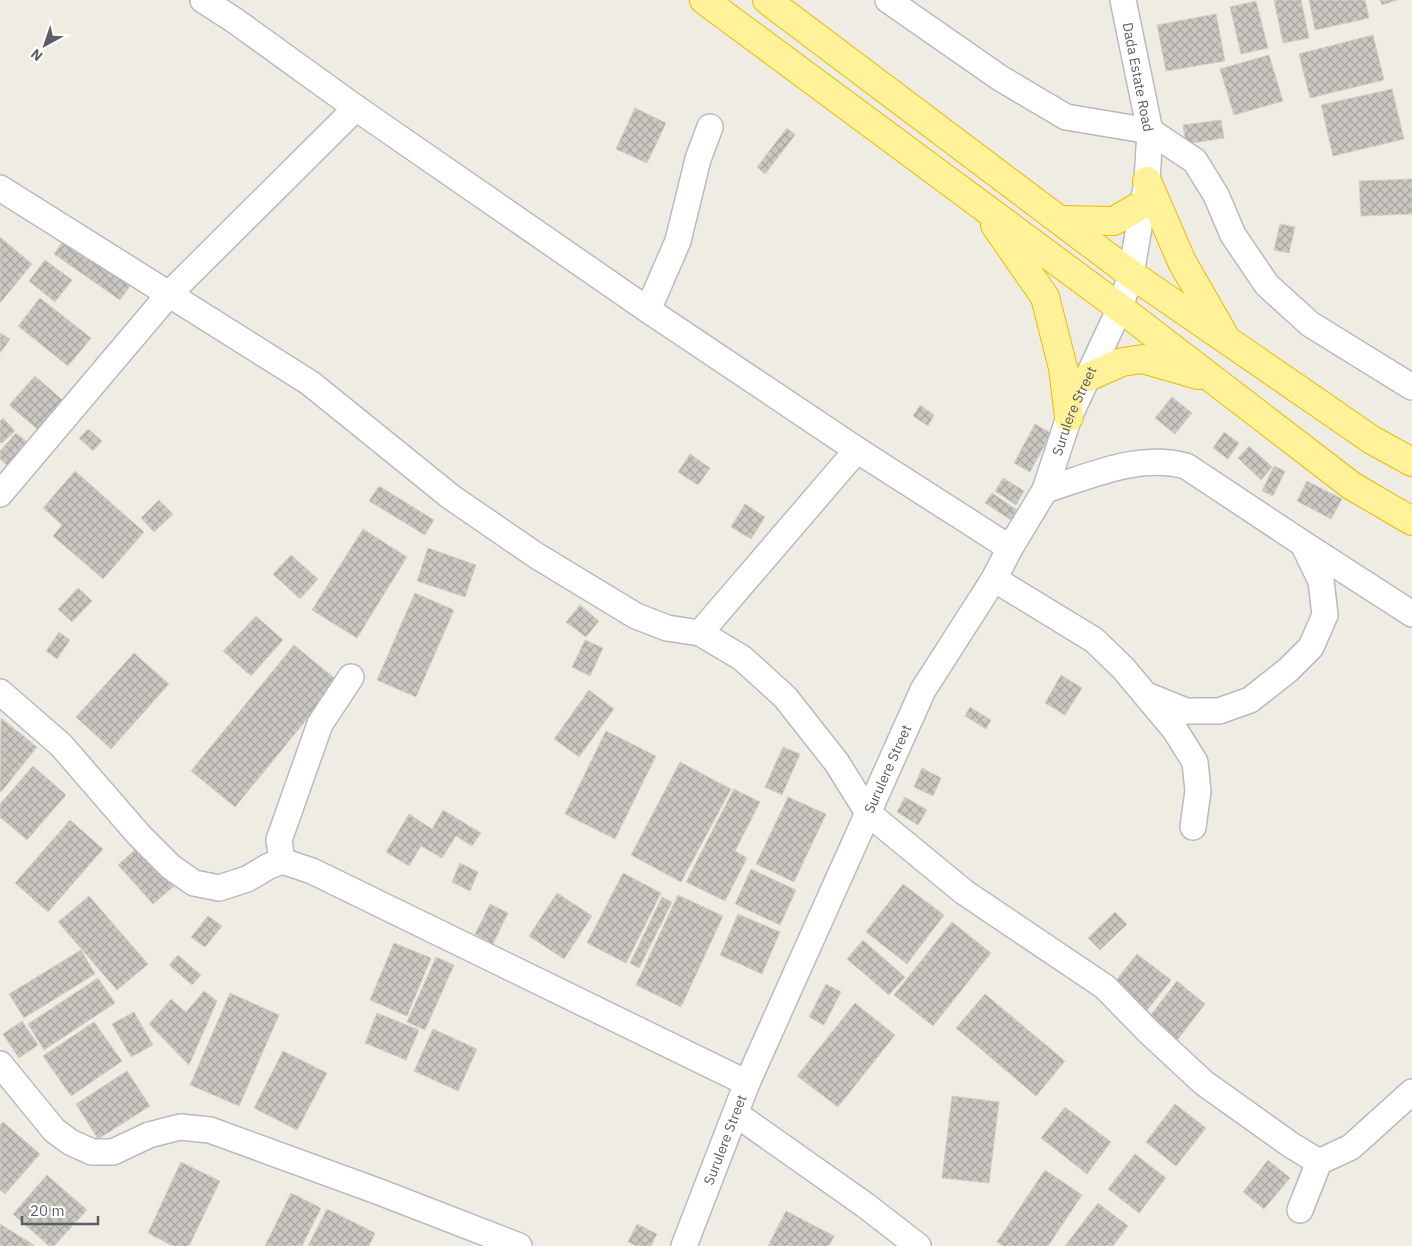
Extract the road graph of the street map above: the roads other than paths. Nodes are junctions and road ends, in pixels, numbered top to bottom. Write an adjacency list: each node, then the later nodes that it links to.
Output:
1 (203, 0): 6 (street)
2 (704, 0): 11 (highway)
3 (767, 0): 12 (highway)
4 (888, 0): 8 (street)
5 (1123, 0): 8 (street, Dada Estate Road)
6 (356, 108): 14 (street); 16 (street)
7 (710, 126): 16 (street)
8 (1150, 131): 10 (street, Dada Estate Road); 20 (street)
9 (0, 188): 14 (street)
10 (1144, 192): 12 (highway); 13 (street, Dada Estate Road); 17 (highway)
11 (983, 207): 15 (highway); 21 (highway)
12 (1060, 220): 13 (highway)
13 (1131, 274): 15 (street, Surulere Street); 17 (highway)
14 (170, 293): 25 (street); 31 (street)
15 (1120, 308): 18 (street, Surulere Street); 19 (highway)
16 (648, 310): 22 (street)
17 (1228, 340): 23 (highway)
18 (1088, 377): 19 (highway); 21 (street, Surulere Street)
19 (1214, 380): 26 (highway)
20 (1412, 388)
21 (1069, 417): 24 (street, Surulere Street)
22 (857, 450): 28 (street); 31 (street)
23 (1412, 462)
24 (1046, 490): 27 (street); 28 (street, Surulere Street)
25 (0, 494)
26 (1412, 521)
27 (1302, 543): 30 (street); 34 (street)
28 (1010, 548): 29 (street, Surulere Street)
29 (994, 580): 34 (street); 35 (street, Surulere Street)
30 (1412, 614)
31 (700, 633): 35 (street)
32 (352, 677): 37 (street)
33 (0, 692): 37 (street)
34 (1146, 695): 36 (street)
35 (868, 813): 39 (street, Surulere Street); 42 (street)
36 (1193, 827)
37 (282, 862): 39 (street)
38 (0, 1064): 44 (street)
39 (747, 1084): 41 (street, Surulere Street)
40 (1412, 1092): 42 (street)
41 (736, 1114): 45 (street, Surulere Street); 46 (street)
42 (1319, 1162): 43 (street)
43 (1300, 1210)
44 (520, 1246)
45 (684, 1246)
46 (918, 1246)

